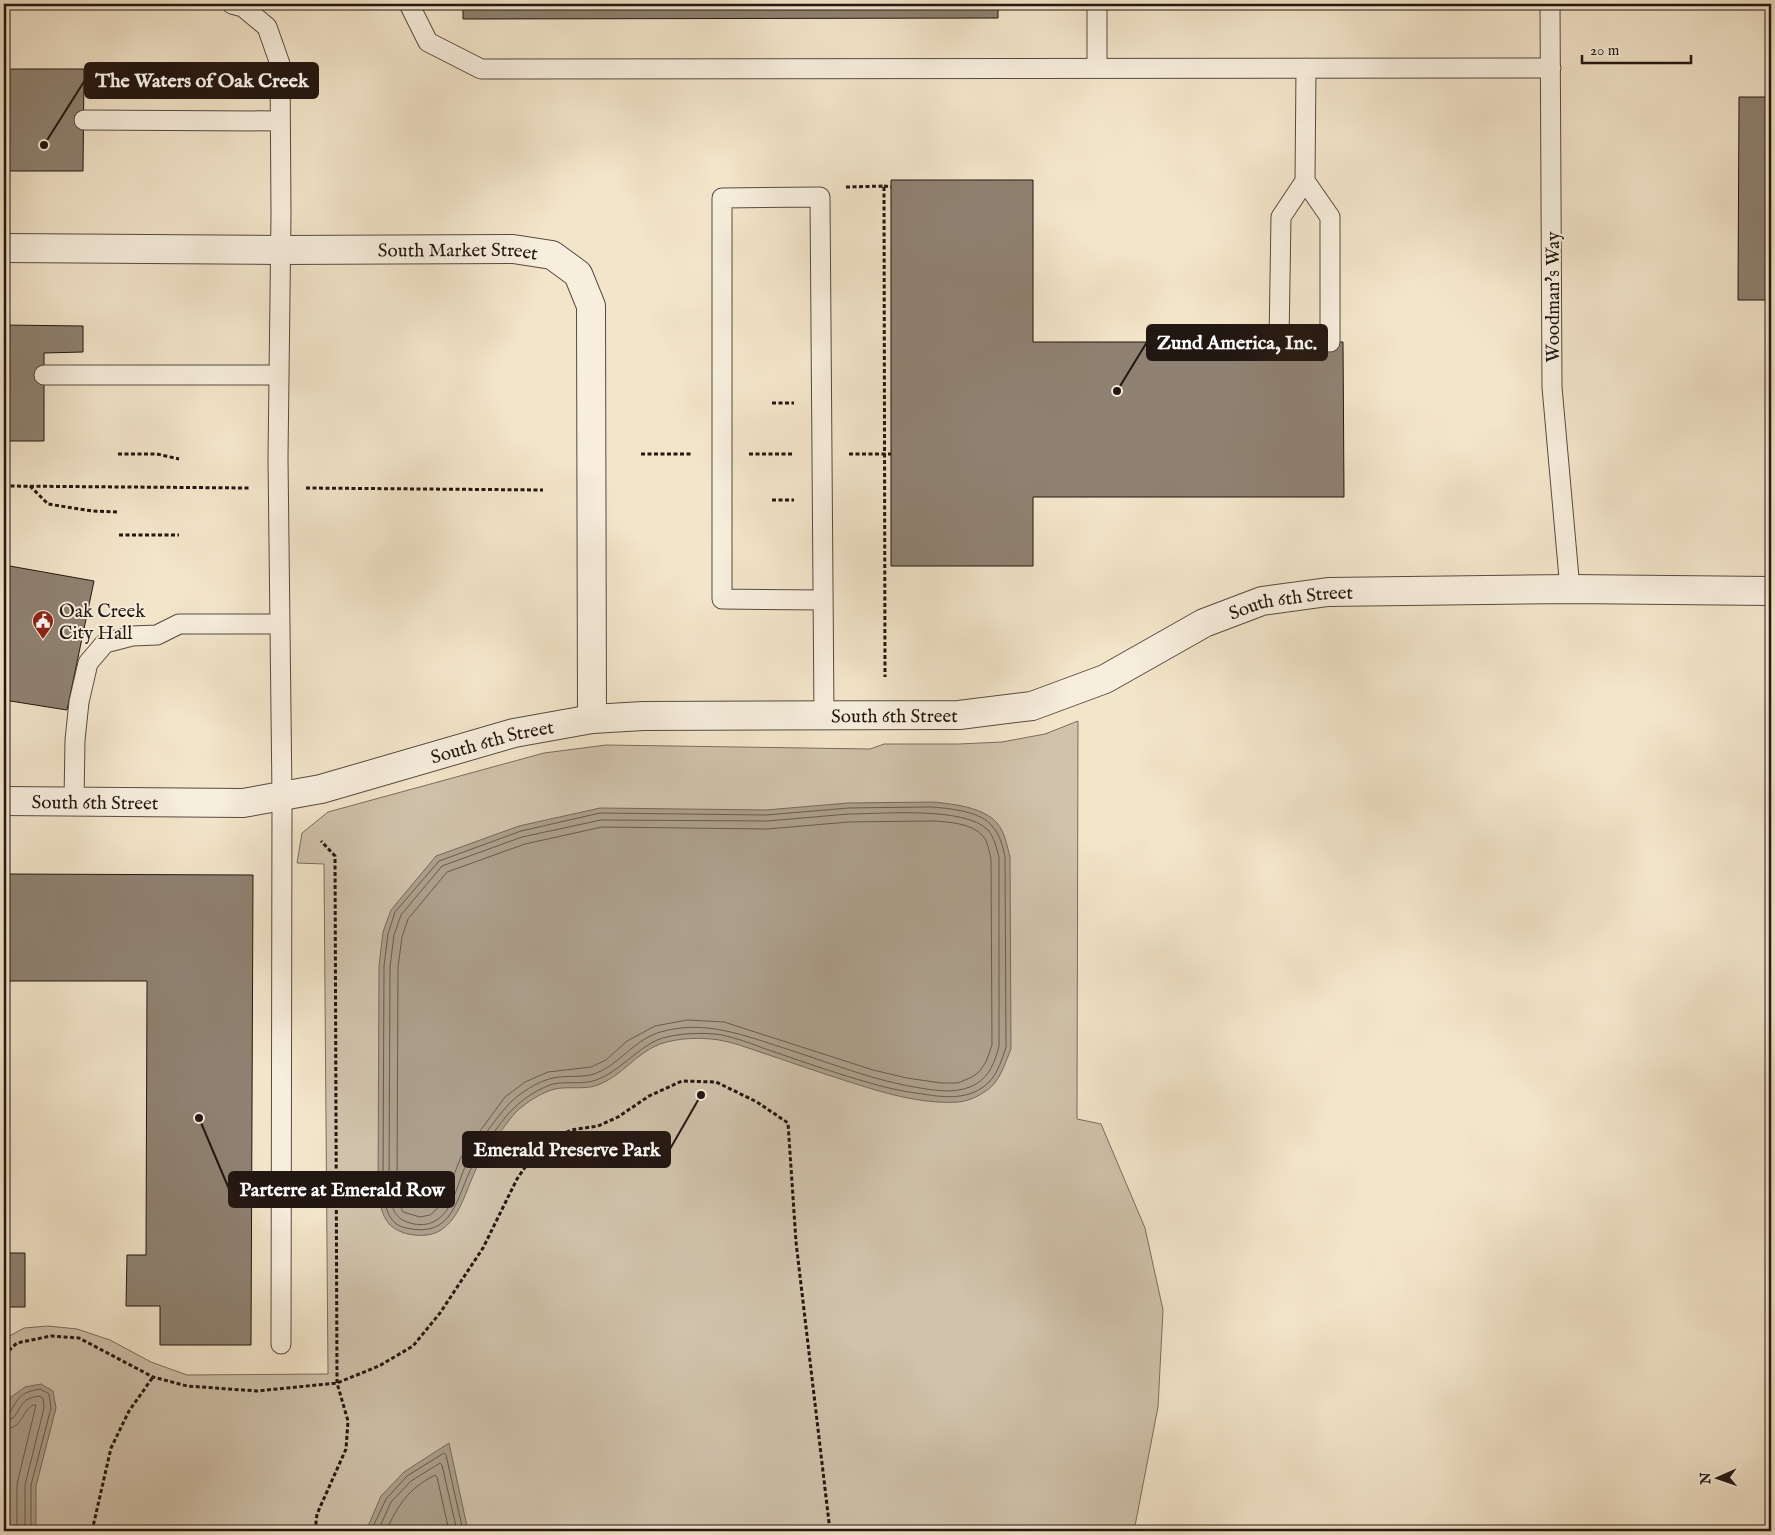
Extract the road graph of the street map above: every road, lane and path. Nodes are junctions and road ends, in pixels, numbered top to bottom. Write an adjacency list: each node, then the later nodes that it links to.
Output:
1 (232, 4): 9 (lane)
2 (409, 4): 5 (lane)
3 (1097, 4): 5 (lane)
4 (1550, 4): 7 (lane, Woodman's Way)
5 (1097, 68): 6 (lane)
6 (1306, 68): 7 (lane); 10 (lane)
7 (1551, 68): 34 (lane, Woodman's Way)
8 (84, 120): 9 (lane)
9 (280, 121): 15 (lane)
10 (1305, 181): 16 (lane); 17 (lane)
11 (884, 186): 12 (path); 13 (path); 24 (path)
12 (891, 187)
13 (820, 197): 22 (lane); 23 (lane)
14 (4, 248): 15 (street, South Market Street)
15 (280, 250): 19 (lane); 40 (street, South Market Street)
16 (1280, 342)
17 (1330, 342)
18 (44, 375): 19 (lane)
19 (278, 375): 29 (lane)
20 (118, 454): 26 (path)
21 (641, 454): 22 (path)
22 (722, 454): 23 (path); 36 (lane)
23 (822, 454): 24 (path); 36 (lane)
24 (884, 454): 25 (path); 38 (path)
25 (891, 454)
26 (179, 459)
27 (4, 486): 28 (path)
28 (30, 486): 29 (path); 31 (path)
29 (278, 488): 30 (path); 37 (lane)
30 (543, 490)
31 (118, 512)
32 (119, 535): 33 (path)
33 (179, 535)
34 (1570, 589): 35 (street, South 6th Street); 39 (street, South 6th Street)
35 (1771, 591)
36 (822, 600): 39 (lane)
37 (279, 624): 41 (lane); 43 (lane)
38 (885, 677)
39 (824, 716): 40 (street, South 6th Street)
40 (592, 719): 41 (street, South 6th Street)
41 (282, 797): 43 (street, South 6th Street); 45 (lane)
42 (4, 801): 43 (street, South 6th Street)
43 (74, 801)
44 (321, 841): 48 (path)
45 (281, 1344)
46 (4, 1355): 47 (path)
47 (154, 1377): 48 (path); 49 (path)
48 (337, 1383): 50 (path); 51 (path)
49 (92, 1531)
50 (315, 1531)
51 (830, 1531)

